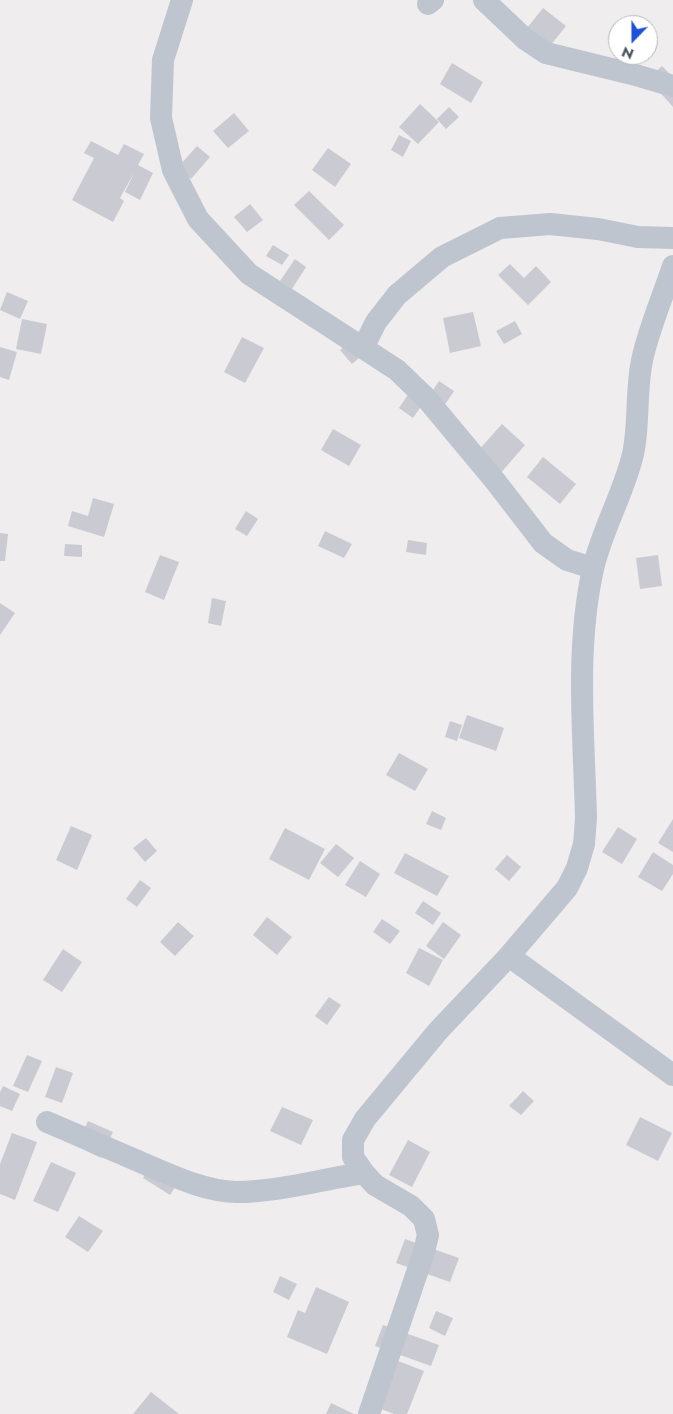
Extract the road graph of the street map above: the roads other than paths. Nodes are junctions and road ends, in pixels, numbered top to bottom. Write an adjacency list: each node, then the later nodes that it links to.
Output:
1 (182, 0): 6 (street)
2 (484, 0): 3 (street)
3 (673, 86)
4 (673, 238): 6 (street)
5 (673, 266): 7 (street)
6 (363, 348): 7 (street)
7 (593, 568): 8 (street)
8 (508, 956): 9 (street); 11 (street)
9 (673, 1075)
10 (47, 1122): 11 (street)
11 (364, 1173): 12 (street)
12 (369, 1414)

